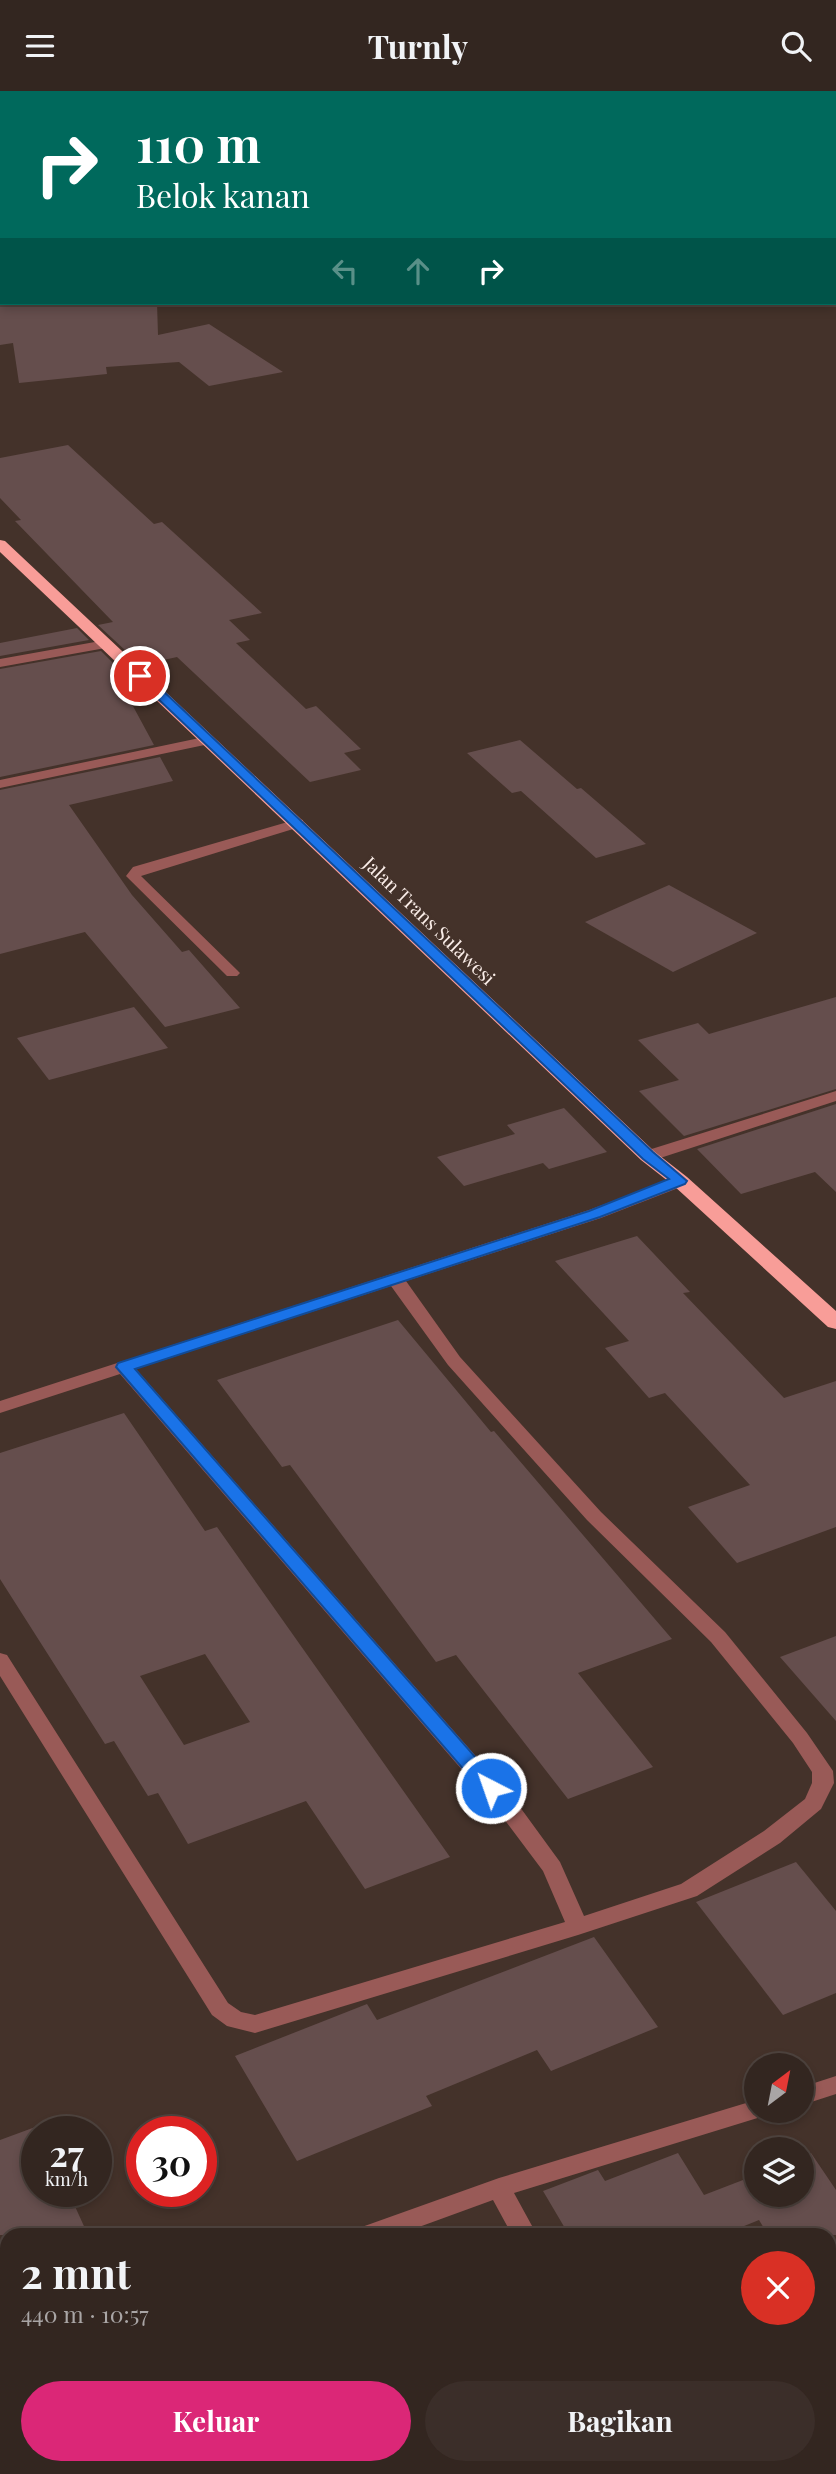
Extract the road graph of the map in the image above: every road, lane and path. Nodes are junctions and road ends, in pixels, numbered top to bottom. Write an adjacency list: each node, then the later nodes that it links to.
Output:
1 (0, 544): 2 (highway, Jalan Trans Sulawesi)
2 (106, 644): 3 (street); 4 (highway, Jalan Trans Sulawesi)
3 (0, 663)
4 (209, 740): 5 (street); 6 (highway, Jalan Trans Sulawesi)
5 (0, 784)
6 (298, 823): 7 (street); 9 (highway, Jalan Trans Sulawesi)
7 (232, 973)
8 (836, 1096): 9 (street)
9 (648, 1156): 10 (highway, Jalan Trans Sulawesi)
10 (680, 1181): 11 (street); 12 (highway, Jalan Trans Sulawesi)
11 (397, 1280): 13 (street); 16 (street)
12 (836, 1322)
13 (124, 1367): 14 (street); 16 (street)
14 (0, 1407)
15 (0, 1660): 16 (street)
16 (578, 1927)
17 (836, 2085): 18 (street)
18 (814, 2092)
19 (744, 2113): 20 (street)
20 (499, 2188): 21 (street); 22 (street)
21 (388, 2228)
22 (521, 2228)

